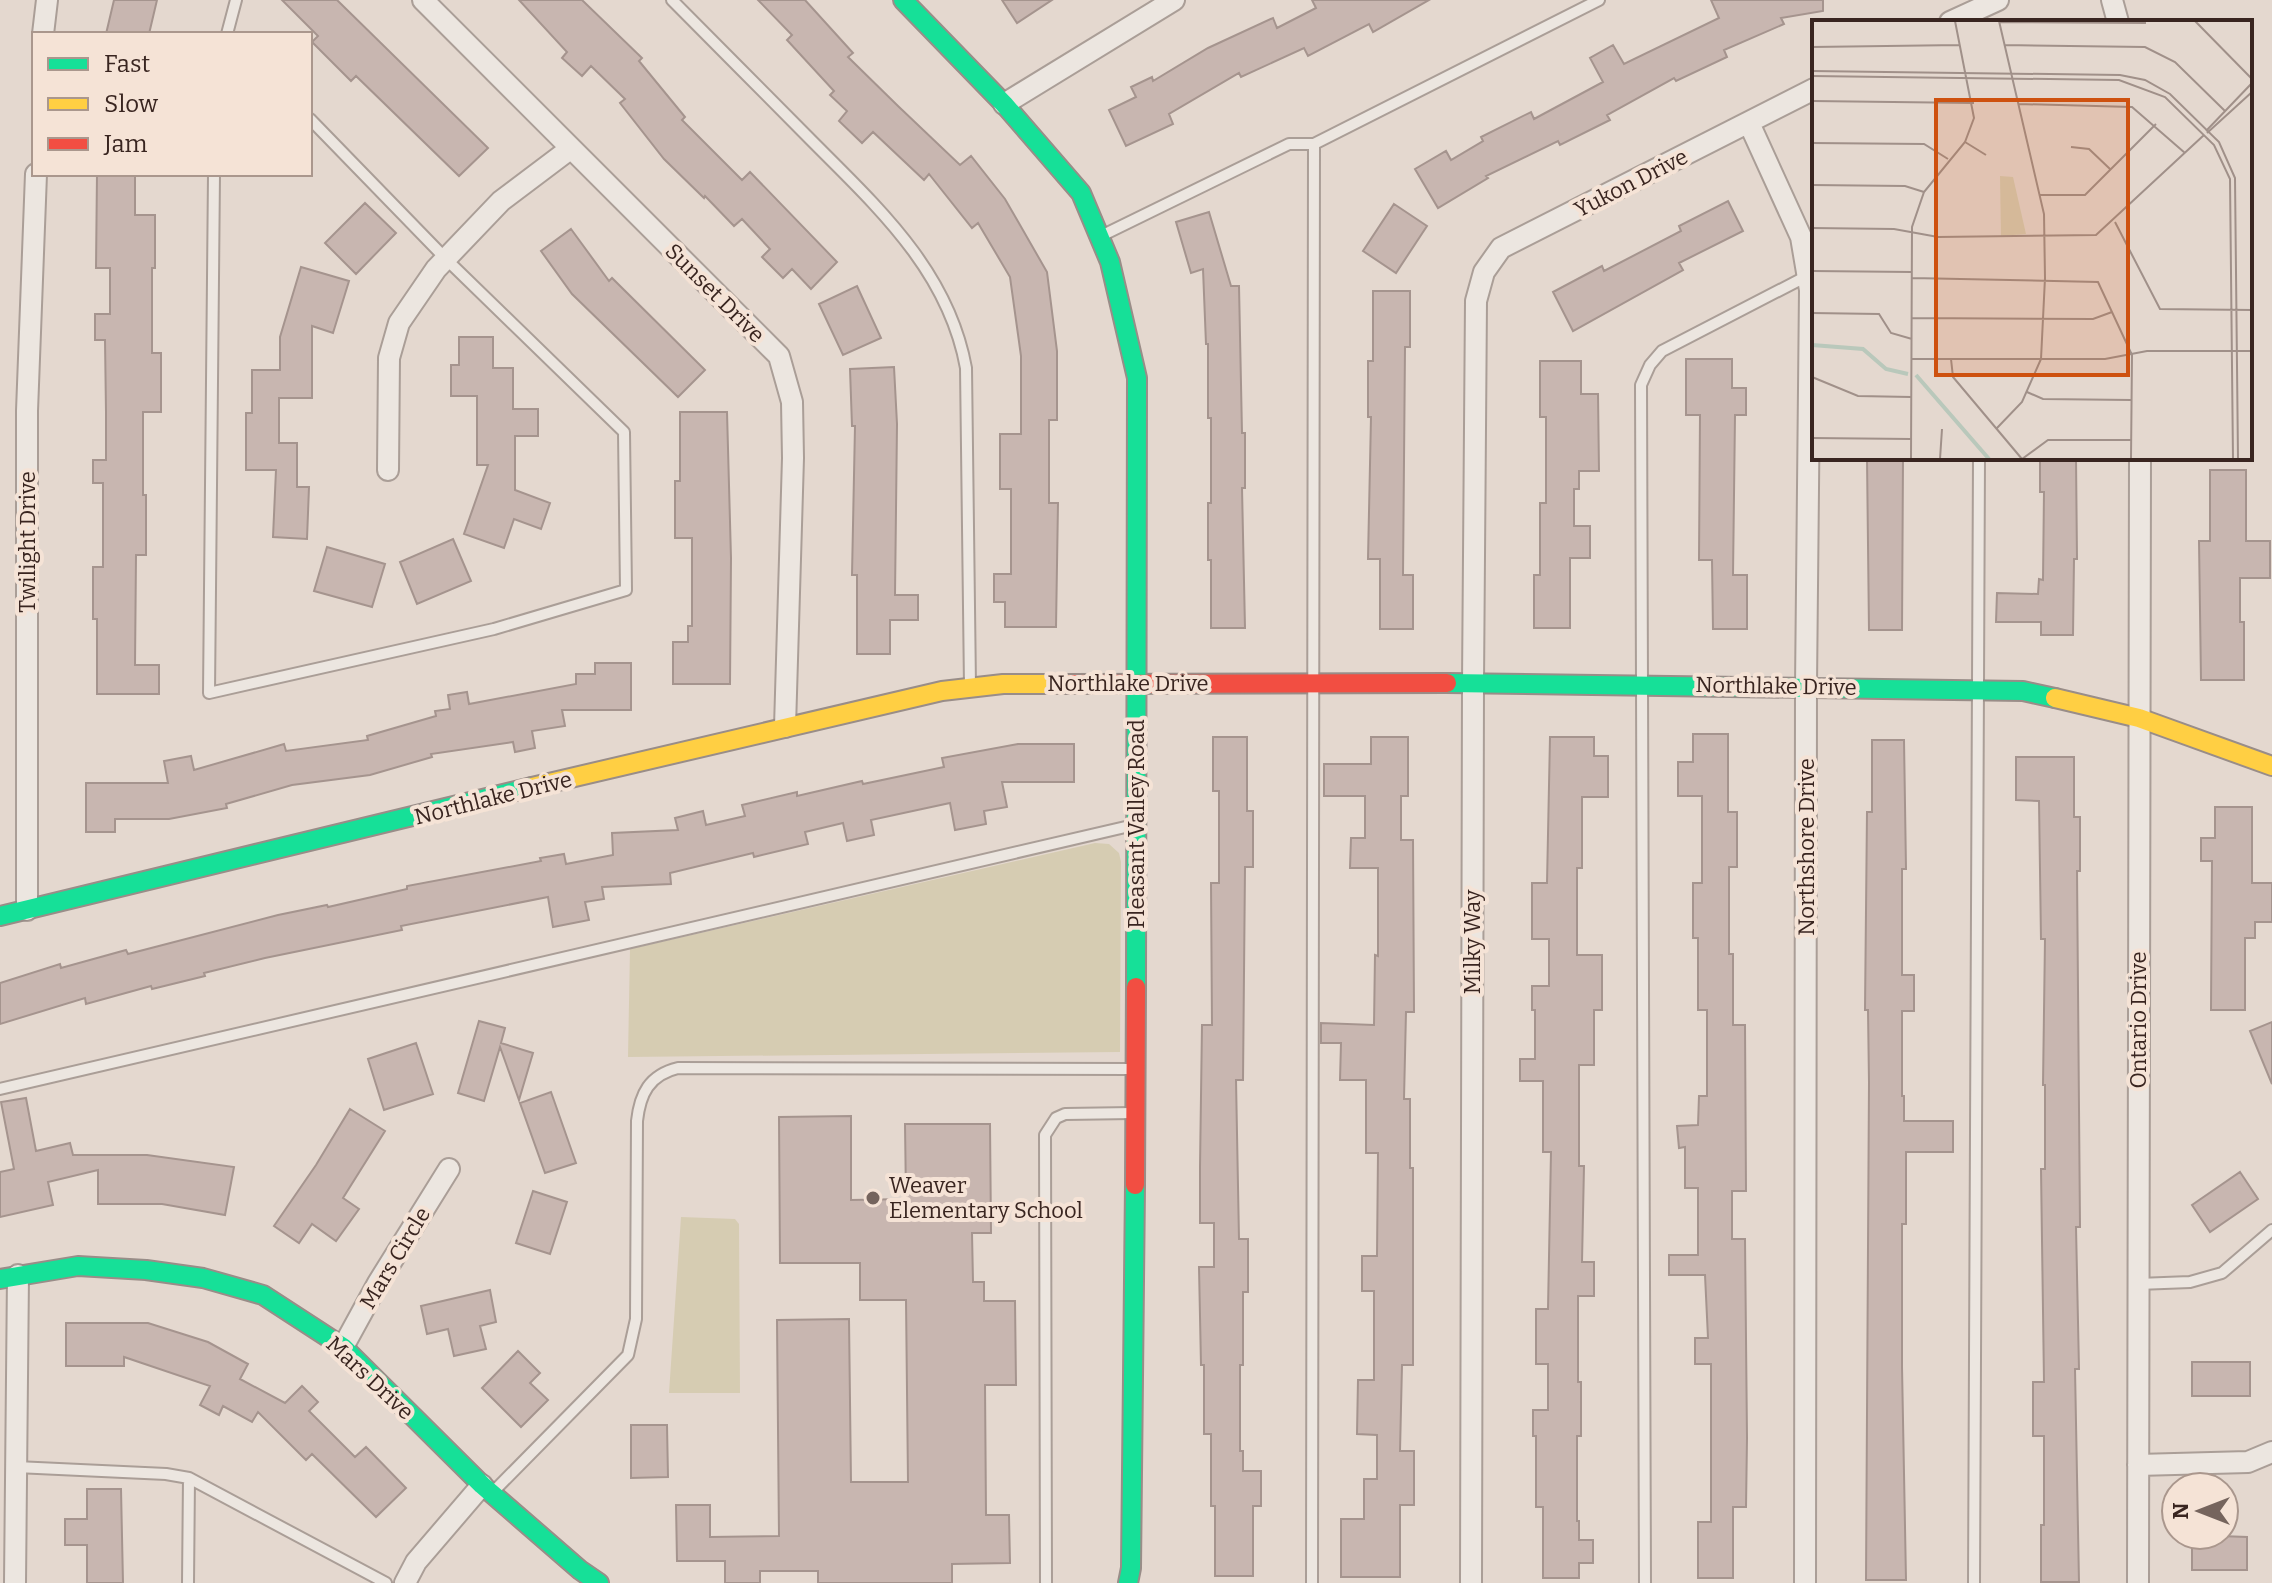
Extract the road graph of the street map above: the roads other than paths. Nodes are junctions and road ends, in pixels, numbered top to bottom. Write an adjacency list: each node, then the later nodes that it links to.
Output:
1 (47, 0): 12 (street)
2 (236, 0): 13 (lane)
3 (423, 0): 19 (street, Sunset Drive)
4 (672, 0): 34 (lane)
5 (903, 0): 15 (street, Pleasant Valley Road)
6 (1174, 0): 15 (street)
7 (1599, 0): 18 (lane)
8 (1998, 0): 10 (street)
9 (2112, 0): 11 (street)
10 (1954, 20)
11 (2117, 20)
12 (43, 32)
13 (228, 32)
14 (1812, 90): 17 (street, Yukon Drive)
15 (1004, 104): 22 (street, Pleasant Valley Road)
16 (312, 121): 23 (lane)
17 (1749, 123): 24 (street, Northshore Drive); 25 (street, Yukon Drive)
18 (1314, 144): 22 (lane); 30 (lane)
19 (570, 149): 23 (street); 37 (street, Sunset Drive)
20 (36, 176): 40 (street, Twilight Drive)
21 (214, 176): 23 (lane)
22 (1099, 237): 29 (street, Pleasant Valley Road)
23 (446, 259): 28 (street)
24 (1811, 274): 32 (lane); 33 (street, Northshore Drive)
25 (1476, 301): 31 (street, Milky Way)
26 (1979, 460): 35 (lane)
27 (2140, 460): 36 (street, Ontario Drive)
28 (388, 470)
29 (1136, 683): 30 (street, Northlake Drive); 34 (street, Northlake Drive); 39 (street, Pleasant Valley Road)
30 (1315, 683): 31 (street, Northlake Drive); 62 (lane)
31 (1473, 683): 32 (street, Northlake Drive); 63 (street, Milky Way)
32 (1644, 685): 33 (street, Northlake Drive); 64 (lane)
33 (1806, 686): 35 (street, Northlake Drive); 65 (street, Northshore Drive)
34 (970, 688): 37 (street, Northlake Drive)
35 (1978, 690): 36 (street, Northlake Drive); 66 (lane)
36 (2139, 718): 38 (street, Northlake Drive); 48 (street, Ontario Drive)
37 (785, 727): 40 (street, Northlake Drive)
38 (2272, 766)
39 (1136, 824): 42 (street, Pleasant Valley Road); 43 (lane)
40 (27, 910): 41 (street, Northlake Drive)
41 (0, 916)
42 (1135, 1069): 44 (street, Pleasant Valley Road); 54 (lane)
43 (0, 1089)
44 (1135, 1114): 60 (lane); 61 (street, Pleasant Valley Road)
45 (449, 1169): 49 (street, Mars Circle)
46 (2272, 1230): 48 (lane)
47 (9, 1277): 49 (street, Mars Drive); 52 (street)
48 (2138, 1284): 51 (street, Ontario Drive)
49 (343, 1347): 54 (street, Mars Drive)
50 (2272, 1452): 51 (street)
51 (2138, 1465): 67 (street, Ontario Drive)
52 (16, 1467): 53 (lane); 55 (street)
53 (189, 1478): 56 (lane); 57 (lane)
54 (487, 1489): 58 (street); 59 (street, Mars Drive)
55 (15, 1583)
56 (188, 1583)
57 (386, 1583)
58 (405, 1583)
59 (599, 1583)
60 (1046, 1583)
61 (1128, 1583)
62 (1312, 1583)
63 (1471, 1583)
64 (1645, 1583)
65 (1805, 1583)
66 (1974, 1583)
67 (2138, 1583)

